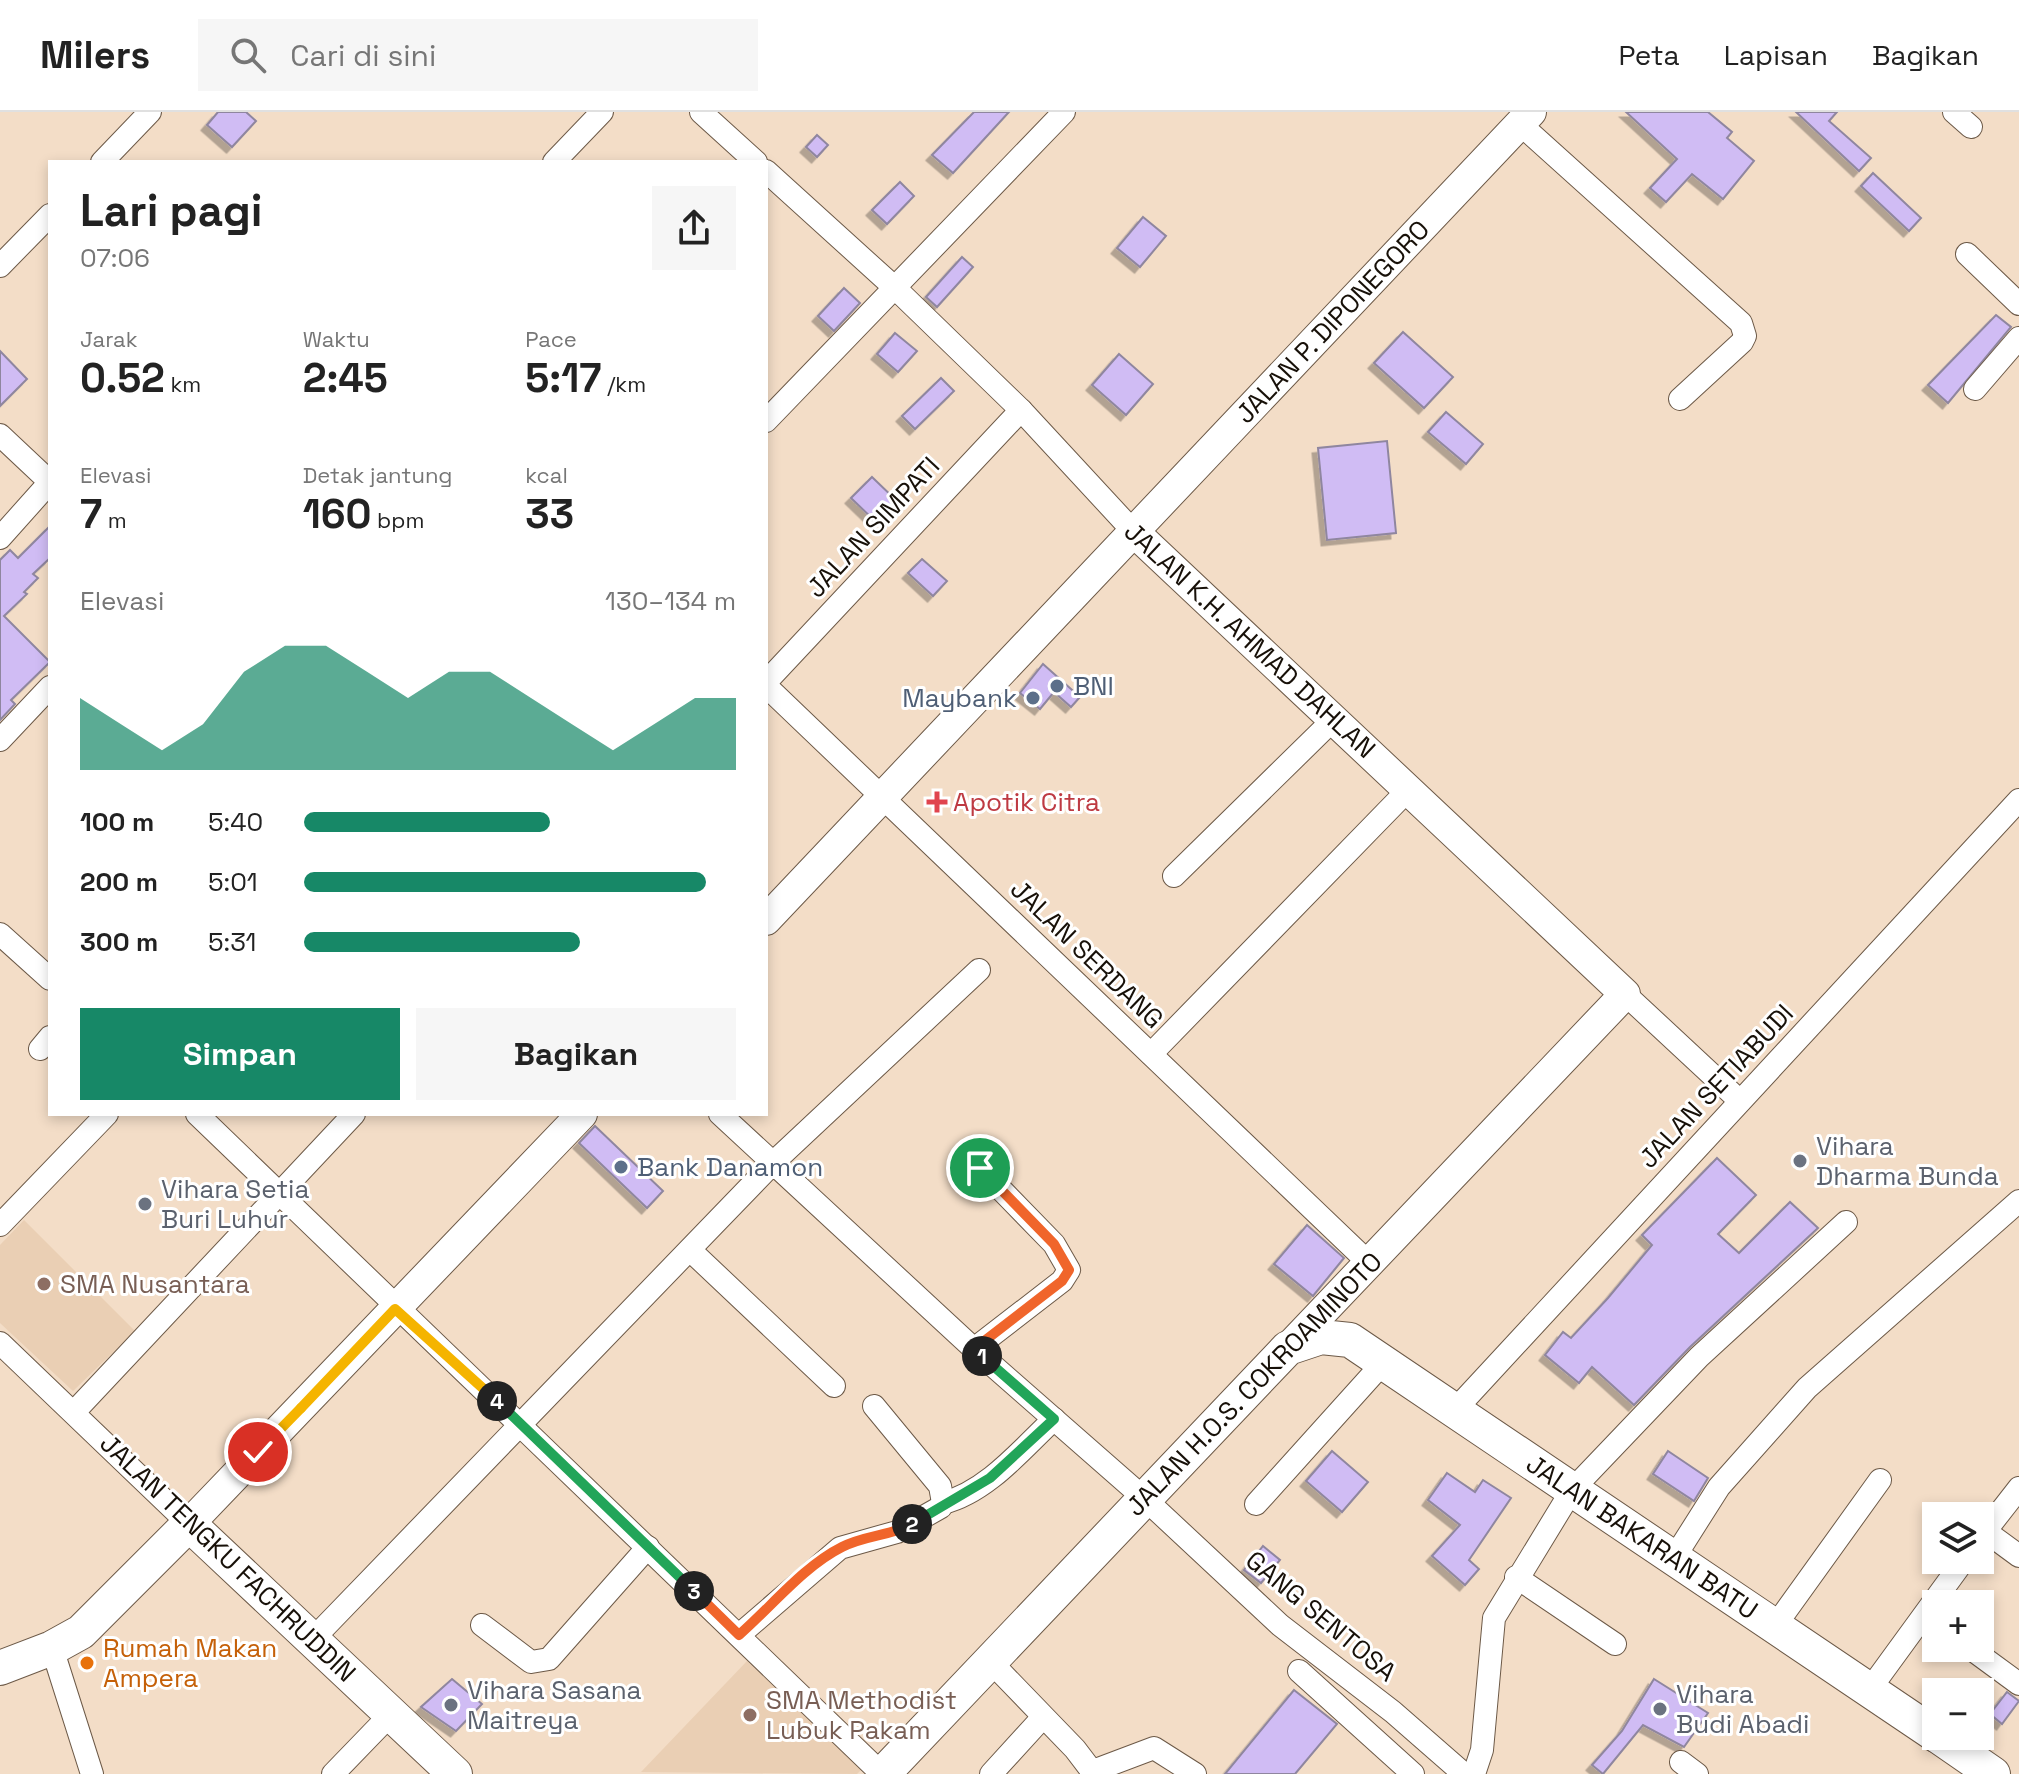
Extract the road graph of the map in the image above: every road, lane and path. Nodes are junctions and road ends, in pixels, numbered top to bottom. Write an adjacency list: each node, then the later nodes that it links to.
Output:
1 (150, 112): 6 (street)
2 (602, 112): 7 (street)
3 (701, 112): 8 (street)
4 (1064, 112): 13 (street)
5 (1526, 118): 17 (street); 23 (main road, JALAN P. DIPONEGORO)
6 (104, 160)
7 (556, 160)
8 (754, 160)
9 (768, 173): 13 (street, JALAN K.H. AHMAD DAHLAN)
10 (48, 217): 12 (street)
11 (1967, 254): 14 (street)
12 (0, 266)
13 (894, 287): 18 (street, JALAN K.H. AHMAD DAHLAN); 19 (street)
14 (2019, 304)
15 (2019, 338): 16 (street)
16 (1975, 389)
17 (1680, 399)
18 (1021, 410): 23 (street, JALAN K.H. AHMAD DAHLAN); 25 (street, JALAN SIMPATI)
19 (768, 419)
20 (0, 435): 21 (street)
21 (48, 480)
22 (48, 484): 24 (street)
23 (1133, 531): 28 (main road, JALAN K.H. AHMAD DAHLAN); 31 (main road, JALAN P. DIPONEGORO)
24 (0, 538)
25 (768, 682)
26 (768, 686): 31 (street, JALAN SERDANG)
27 (48, 689): 29 (street)
28 (1333, 720): 30 (main road, JALAN K.H. AHMAD DAHLAN); 33 (street)
29 (0, 739)
30 (1408, 790): 38 (main road, JALAN K.H. AHMAD DAHLAN); 39 (street)
31 (882, 797): 34 (main road, JALAN P. DIPONEGORO); 39 (street, JALAN SERDANG)
32 (2019, 800): 40 (street, JALAN SETIABUDI)
33 (1174, 876)
34 (768, 918)
35 (0, 934): 37 (street)
36 (979, 970): 46 (street)
37 (47, 972)
38 (1625, 994): 40 (street, JALAN K.H. AHMAD DAHLAN); 53 (main road, JALAN H.O.S. COKROAMINOTO)
39 (1151, 1054): 53 (street, JALAN SERDANG)
40 (1740, 1101): 63 (street, JALAN SETIABUDI)
41 (105, 1116): 51 (street)
42 (199, 1116): 48 (street)
43 (352, 1116): 48 (street)
44 (580, 1116): 54 (main road)
45 (722, 1116): 46 (street, GANG SENTOSA)
46 (775, 1161): 52 (street); 58 (street, GANG SENTOSA)
47 (980, 1168): 58 (street)
48 (279, 1193): 54 (street); 62 (street)
49 (2019, 1201): 77 (street)
50 (1846, 1222): 68 (street)
51 (0, 1225)
52 (690, 1250): 60 (street); 65 (street)
53 (1360, 1273): 55 (main road); 57 (main road, JALAN H.O.S. COKROAMINOTO)
54 (395, 1309): 65 (street); 73 (main road)
55 (1350, 1340): 57 (highway); 59 (highway, JALAN BAKARAN BATU)
56 (0, 1343): 62 (street, JALAN TENGKU FACHRUDDIN)
57 (1288, 1348): 69 (highway, JALAN H.O.S. COKROAMINOTO)
58 (974, 1349): 64 (street, GANG SENTOSA)
59 (1383, 1363): 63 (highway, JALAN BAKARAN BATU); 71 (street)
60 (834, 1386)
61 (874, 1406): 70 (street)
62 (75, 1411): 73 (street, JALAN TENGKU FACHRUDDIN)
63 (1454, 1411): 68 (highway, JALAN BAKARAN BATU)
64 (1054, 1419): 69 (street, GANG SENTOSA); 70 (street)
65 (520, 1423): 75 (street); 83 (street)
66 (1880, 1480): 80 (street)
67 (2019, 1488): 72 (street)
68 (1572, 1490): 77 (highway, JALAN BAKARAN BATU); 78 (street)
69 (1145, 1499): 86 (highway, JALAN H.O.S. COKROAMINOTO); 104 (street, GANG SENTOSA)
70 (943, 1503): 82 (street)
71 (1256, 1504)
72 (1994, 1519)
73 (189, 1524): 83 (highway, JALAN TENGKU FACHRUDDIN); 85 (highway)
74 (1994, 1541): 76 (street)
75 (648, 1547): 79 (street); 82 (street)
76 (2019, 1556)
77 (1674, 1558): 80 (highway, JALAN BAKARAN BATU)
78 (1516, 1577): 84 (street); 105 (street)
79 (482, 1625)
80 (1775, 1626): 91 (highway, JALAN BAKARAN BATU)
81 (1922, 1628): 91 (street)
82 (739, 1635): 100 (street)
83 (313, 1639): 92 (highway, JALAN TENGKU FACHRUDDIN)
84 (1615, 1644)
85 (52, 1648): 88 (highway); 97 (street)
86 (990, 1661): 93 (street); 100 (highway, JALAN H.O.S. COKROAMINOTO)
87 (1989, 1662): 90 (street)
88 (0, 1668)
89 (1299, 1671): 103 (street)
90 (2019, 1684)
91 (1870, 1689): 94 (highway, JALAN BAKARAN BATU)
92 (391, 1714): 98 (street); 99 (highway, JALAN TENGKU FACHRUDDIN)
93 (1043, 1717): 96 (street); 101 (street)
94 (1922, 1725)
95 (1959, 1750): 106 (highway, JALAN BAKARAN BATU)
96 (1094, 1773): 102 (street)
97 (92, 1774)
98 (333, 1774)
99 (455, 1774)
100 (882, 1774)
101 (991, 1774)
102 (1195, 1774)
103 (1413, 1774)
104 (1464, 1774)
105 (1474, 1774)
106 (1993, 1774)

